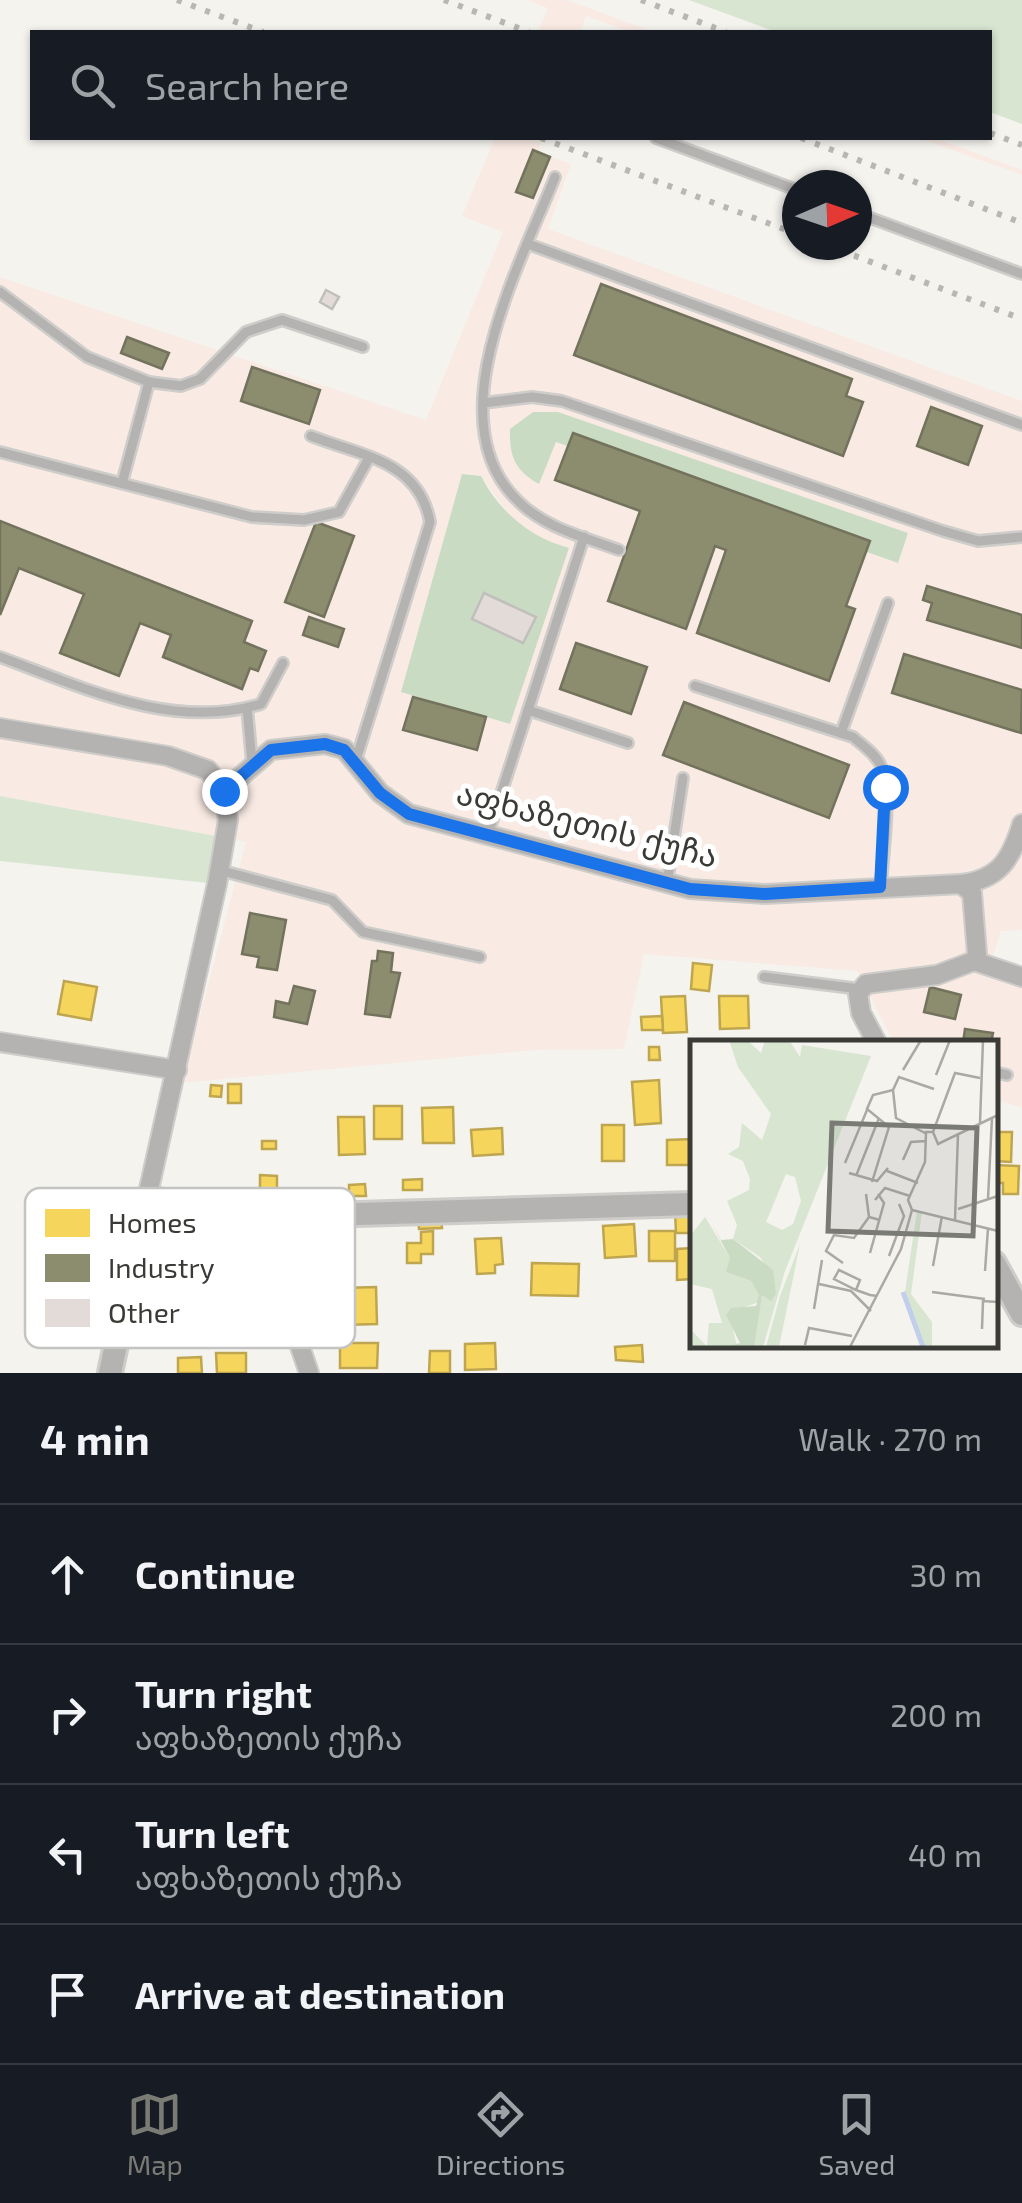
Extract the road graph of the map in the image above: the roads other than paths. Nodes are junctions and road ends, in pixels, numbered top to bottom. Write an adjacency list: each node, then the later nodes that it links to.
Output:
1 (661, 140): 3 (lane)
2 (554, 177): 5 (lane)
3 (782, 184)
4 (872, 219): 6 (lane)
5 (528, 244): 10 (lane); 11 (lane)
6 (1022, 274)
7 (0, 292): 9 (lane)
8 (363, 346): 9 (lane)
9 (149, 382): 15 (lane)
10 (483, 403): 16 (lane); 17 (lane)
11 (1022, 426)
12 (311, 436): 14 (lane)
13 (0, 452): 15 (lane)
14 (369, 458): 15 (lane); 28 (lane)
15 (122, 484)
16 (584, 537): 18 (lane); 24 (lane)
17 (1022, 537)
18 (619, 550)
19 (888, 603): 26 (lane)
20 (0, 656): 23 (lane)
21 (283, 663): 23 (lane)
22 (695, 686): 26 (lane)
23 (247, 708): 29 (lane)
24 (528, 710): 27 (lane); 33 (lane)
25 (0, 728): 31 (street)
26 (841, 733): 37 (lane)
27 (628, 743)
28 (356, 760): 29 (street); 33 (street, აფხაზეთის ქუჩა)
29 (252, 762): 31 (street)
30 (683, 778): 35 (lane)
31 (224, 791): 34 (street)
32 (1022, 824): 36 (street)
33 (487, 836): 35 (street, აფხაზეთის ქუჩა)
34 (219, 870): 38 (lane); 45 (street)
35 (667, 883): 37 (street, აფხაზეთის ქუჩა)
36 (961, 884): 37 (street, აფხაზეთის ქუჩა); 39 (street)
37 (880, 887)
38 (480, 957)
39 (974, 961): 40 (street); 42 (street)
40 (1022, 977)
41 (764, 978): 42 (lane)
42 (862, 989): 43 (street)
43 (875, 1040)
44 (0, 1042): 45 (street)
45 (177, 1070): 48 (street)
46 (997, 1073): 47 (lane)
47 (1007, 1075)
48 (149, 1188)
49 (690, 1204): 50 (street)
50 (355, 1214)
51 (997, 1268): 52 (street)
52 (1022, 1314)
53 (115, 1348): 55 (street)
54 (301, 1348): 56 (street)
55 (110, 1373)
56 (309, 1373)

